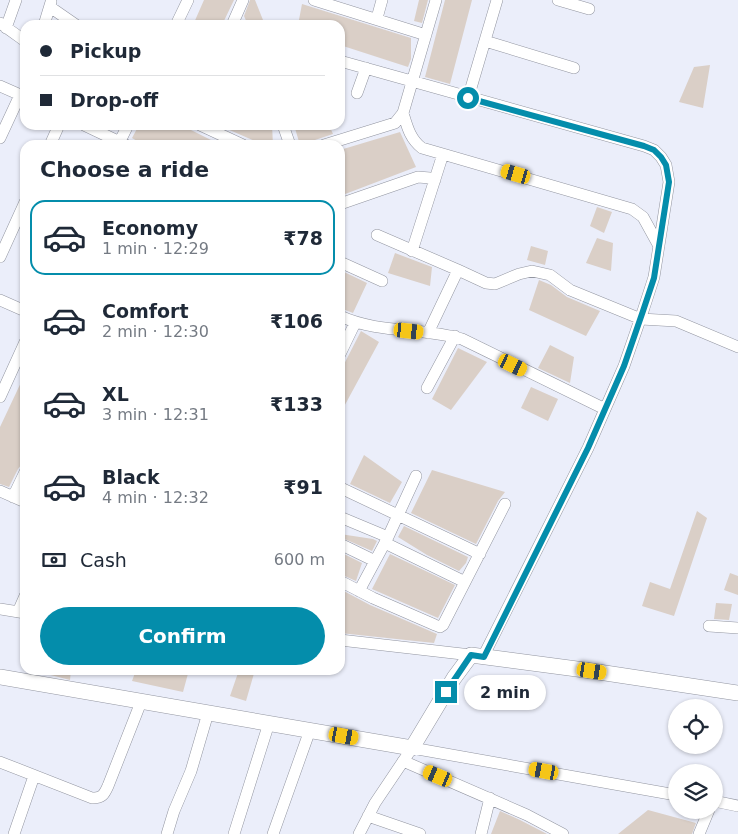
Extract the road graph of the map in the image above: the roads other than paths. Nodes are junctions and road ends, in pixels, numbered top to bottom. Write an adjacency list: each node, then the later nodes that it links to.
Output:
1 (16, 0): 17 (street)
2 (188, 0): 15 (street)
3 (243, 0): 16 (street)
4 (314, 0): 9 (street)
5 (382, 0): 12 (street)
6 (436, 0): 18 (street)
7 (497, 0): 20 (street)
8 (566, 1): 11 (street)
9 (328, 2): 12 (street)
10 (51, 4): 13 (street); 14 (street)
11 (589, 9)
12 (377, 18): 18 (street)
13 (46, 20)
14 (70, 20)
15 (178, 20)
16 (236, 20)
17 (3, 25): 19 (street)
18 (426, 35): 24 (street)
19 (20, 37)
20 (485, 42): 23 (street); 28 (street)
21 (345, 62): 22 (street)
22 (366, 68): 24 (street); 26 (street)
23 (574, 68)
24 (412, 82): 28 (street); 30 (street)
25 (0, 86): 27 (street)
26 (358, 92)
27 (20, 95)
28 (468, 98): 42 (street)
29 (20, 101): 33 (street)
30 (403, 113): 36 (street); 37 (street)
31 (94, 130): 34 (street)
32 (211, 130): 35 (street)
33 (0, 138)
34 (113, 140)
35 (232, 140)
36 (340, 140)
37 (443, 154): 38 (street); 42 (street)
38 (435, 180): 39 (street); 43 (street)
39 (345, 202)
40 (20, 213): 44 (street)
41 (377, 235): 43 (street)
42 (659, 246): 51 (street)
43 (412, 251): 46 (street)
44 (0, 257)
45 (345, 264): 47 (street)
46 (458, 270): 51 (street); 53 (street)
47 (382, 281)
48 (0, 300): 49 (street)
49 (20, 310)
50 (345, 318): 52 (street)
51 (641, 319): 56 (street); 60 (street)
52 (355, 323): 53 (street); 55 (street)
53 (428, 333): 54 (street)
54 (455, 336): 58 (street); 60 (street)
55 (345, 344)
56 (738, 346)
57 (20, 353): 59 (street)
58 (427, 388)
59 (0, 397)
60 (605, 409): 82 (street)
61 (416, 476): 68 (street)
62 (20, 482): 65 (street)
63 (345, 490): 68 (street)
64 (0, 491): 65 (street)
65 (13, 497): 66 (street)
66 (20, 500)
67 (505, 504): 72 (street)
68 (398, 515): 70 (street); 72 (street)
69 (345, 520): 70 (street)
70 (386, 540): 73 (street); 74 (street)
71 (345, 546): 73 (street)
72 (480, 554): 74 (street)
73 (374, 561): 76 (street)
74 (466, 582): 76 (street)
75 (345, 584): 76 (street)
76 (359, 591)
77 (0, 609): 78 (street)
78 (20, 612)
79 (709, 626): 80 (street)
80 (738, 628)
81 (345, 641): 82 (street)
82 (477, 656): 84 (main road); 89 (main road)
83 (0, 678): 85 (main road)
84 (738, 693)
85 (141, 702): 86 (main road); 92 (street)
86 (208, 712): 87 (main road); 100 (street)
87 (269, 723): 88 (main road); 101 (street)
88 (310, 730): 89 (main road); 102 (street)
89 (412, 748): 90 (street); 93 (street)
90 (403, 761): 94 (street); 97 (street)
91 (0, 762): 92 (street)
92 (34, 776): 99 (street)
93 (668, 794)
94 (490, 798): 105 (street); 106 (street)
95 (723, 804): 96 (street)
96 (738, 806)
97 (368, 816): 103 (street); 104 (street)
98 (705, 819): 107 (street)
99 (14, 834)
100 (167, 834)
101 (234, 834)
102 (273, 834)
103 (359, 834)
104 (420, 834)
105 (481, 834)
106 (563, 834)
107 (699, 834)

